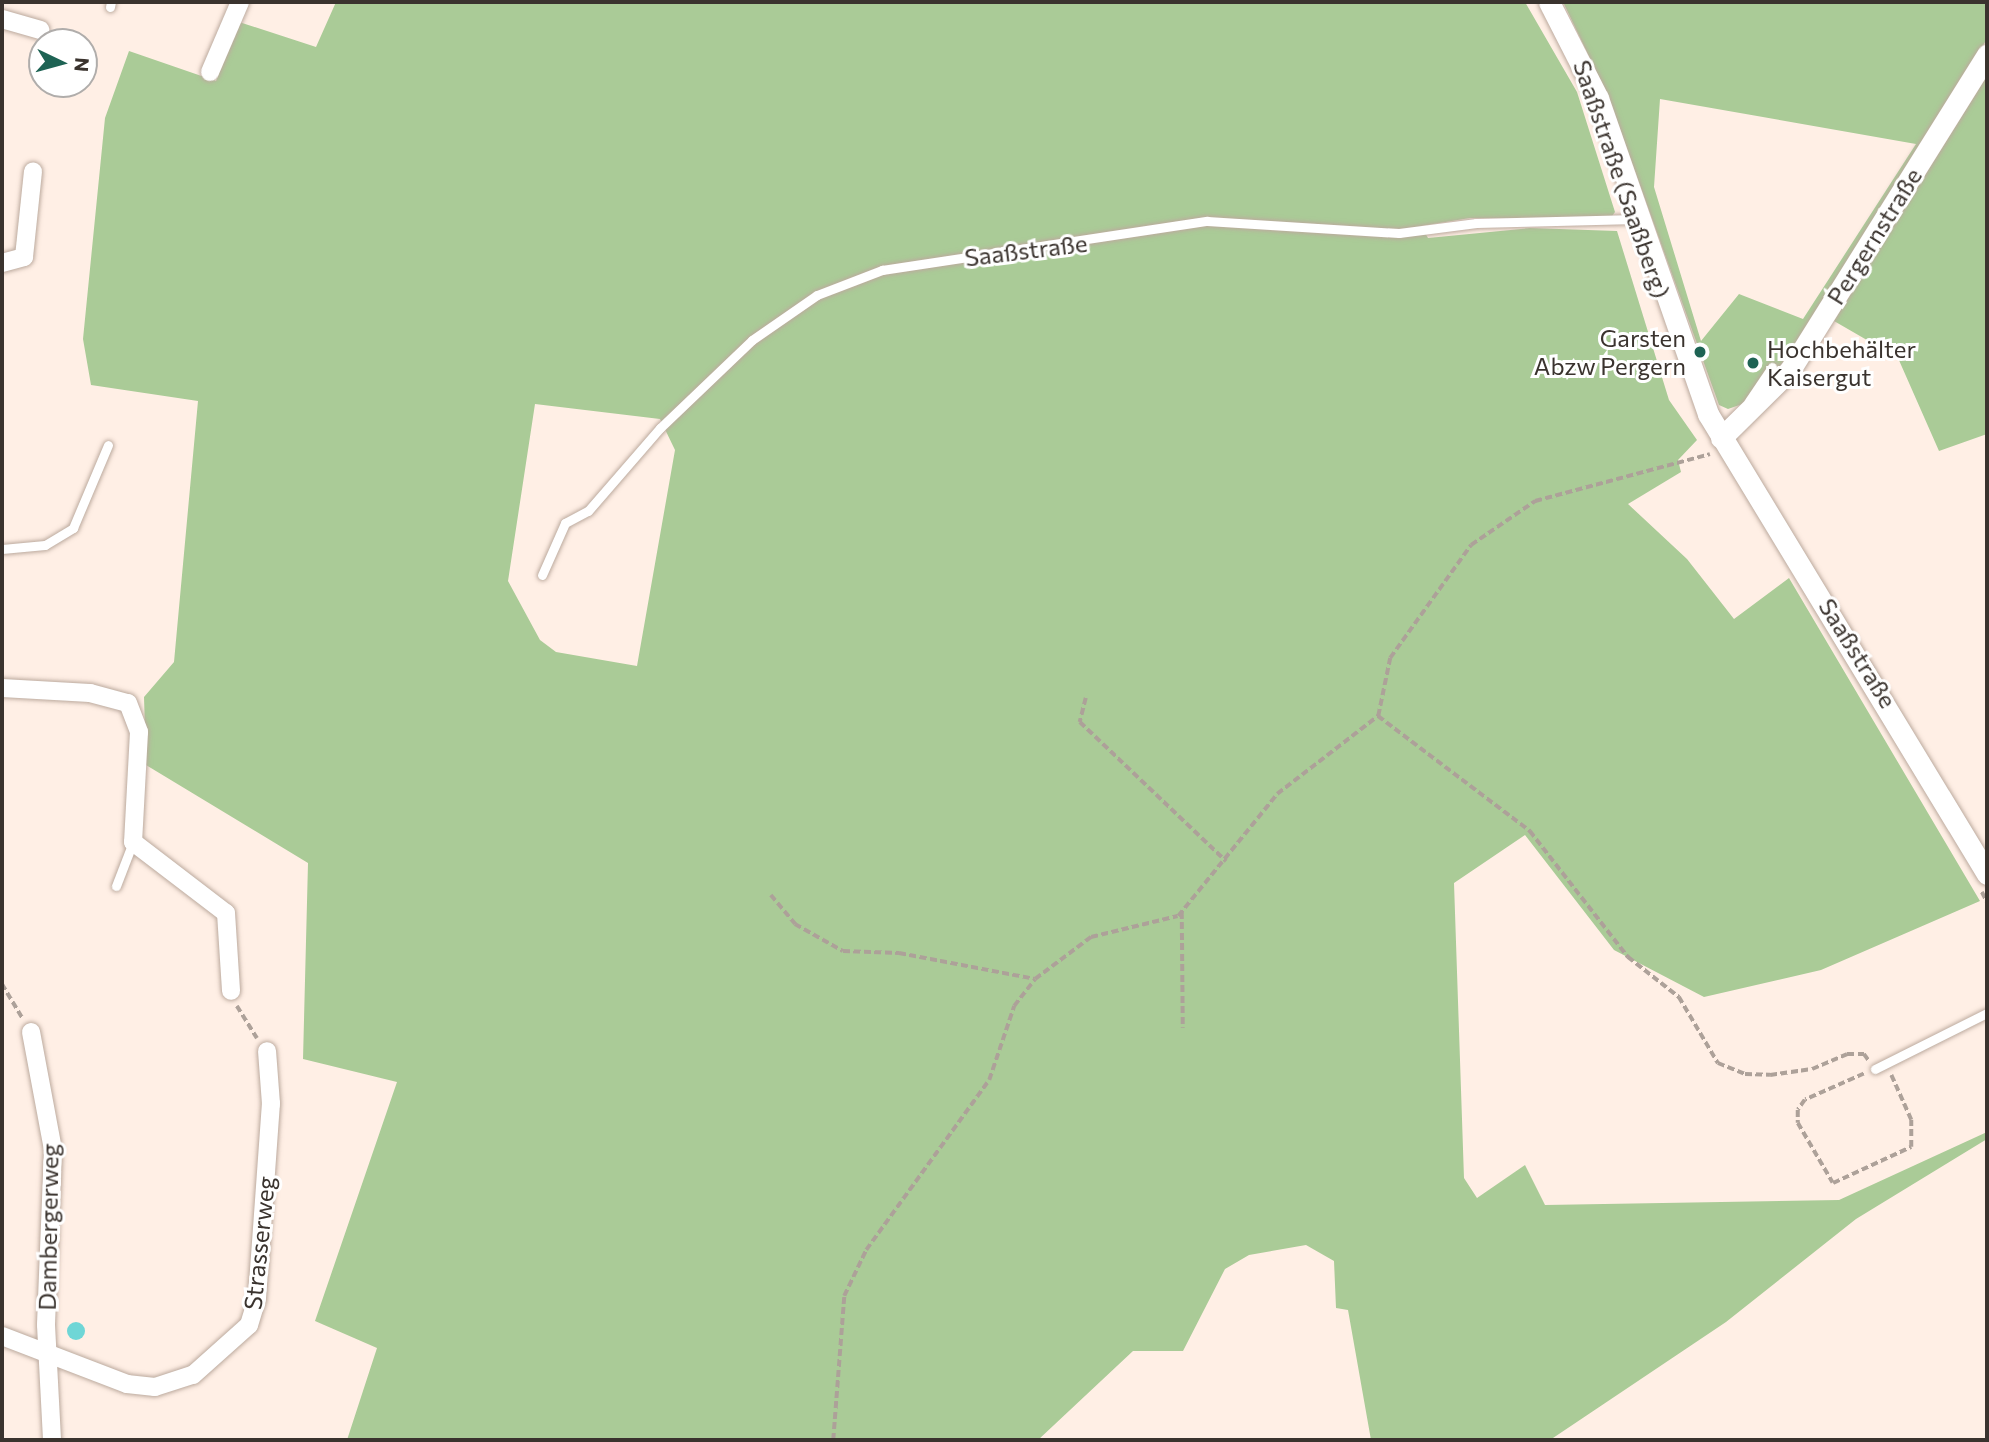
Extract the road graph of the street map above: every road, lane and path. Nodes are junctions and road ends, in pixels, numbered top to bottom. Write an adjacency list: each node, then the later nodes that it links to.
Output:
1 (240, 2): 6 (street)
2 (1549, 2): 8 (street, Saaßstraße (Saaßberg))
3 (2, 19): 4 (street)
4 (33, 28)
5 (1987, 55): 11 (street, Pergernstraße)
6 (210, 72)
7 (33, 172): 9 (street)
8 (1636, 219): 12 (street, Saaßstraße (Saaßberg)); 15 (lane, Saaßstraße)
9 (2, 263)
10 (1772, 367): 11 (lane)
11 (1747, 416): 12 (street, Pergernstraße)
12 (1724, 443): 18 (path); 21 (street, Saaßstraße)
13 (108, 445): 14 (lane)
14 (2, 549)
15 (542, 575)
16 (2, 688): 19 (street)
17 (1086, 698): 20 (path)
18 (1378, 716): 20 (path); 33 (path)
19 (133, 842): 22 (lane); 27 (street)
20 (1226, 861): 24 (path)
21 (1987, 874)
22 (116, 886)
23 (771, 895): 25 (path)
24 (1182, 912): 25 (path); 29 (path)
25 (1035, 979): 37 (path)
26 (2, 984): 30 (path)
27 (231, 991): 31 (path)
28 (1987, 1013): 32 (lane)
29 (1183, 1028)
30 (30, 1032): 35 (street, Dambergerweg)
31 (267, 1051): 35 (street, Strasserweg)
32 (1886, 1065): 33 (lane); 33 (path)
33 (1875, 1069)
34 (2, 1336): 35 (street, Strasserweg)
35 (47, 1354): 36 (street, Dambergerweg)
36 (52, 1440)
37 (833, 1440)

